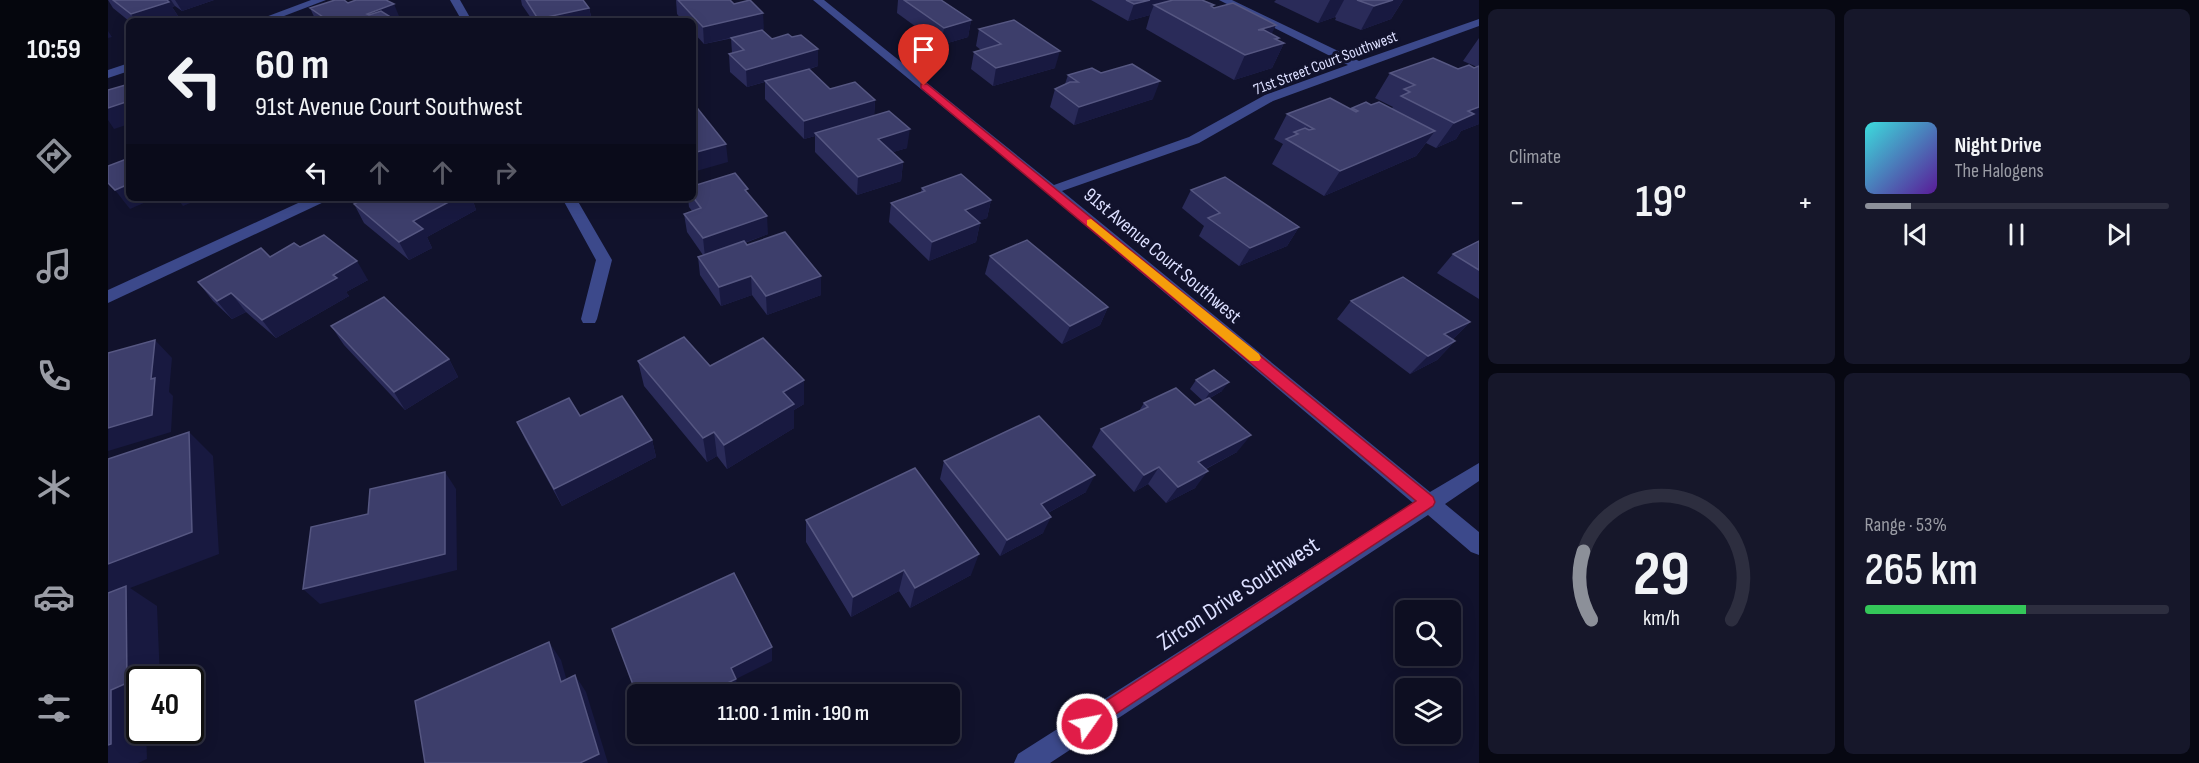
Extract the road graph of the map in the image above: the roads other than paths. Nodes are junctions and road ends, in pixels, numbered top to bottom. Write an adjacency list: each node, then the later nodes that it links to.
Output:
1 (321, 0): 5 (street)
2 (455, 0): 6 (street)
3 (818, 0): 11 (street, 91st Avenue Court Southwest)
4 (1224, 0): 8 (street)
5 (269, 18)
6 (465, 18)
7 (1479, 22): 8 (street, 71st Street Court Southwest)
8 (1357, 65): 11 (street, 71st Street Court Southwest)
9 (126, 68): 10 (street)
10 (108, 74)
11 (1052, 190): 17 (street, 91st Avenue Court Southwest)
12 (315, 201): 14 (street)
13 (571, 201): 15 (street)
14 (108, 297)
15 (590, 319)
16 (1479, 471): 17 (street, Zircon Drive Southwest)
17 (1428, 502): 18 (street, 91st Avenue Court Southwest); 19 (street, Zircon Drive Southwest)
18 (1479, 544)
19 (1027, 763)

